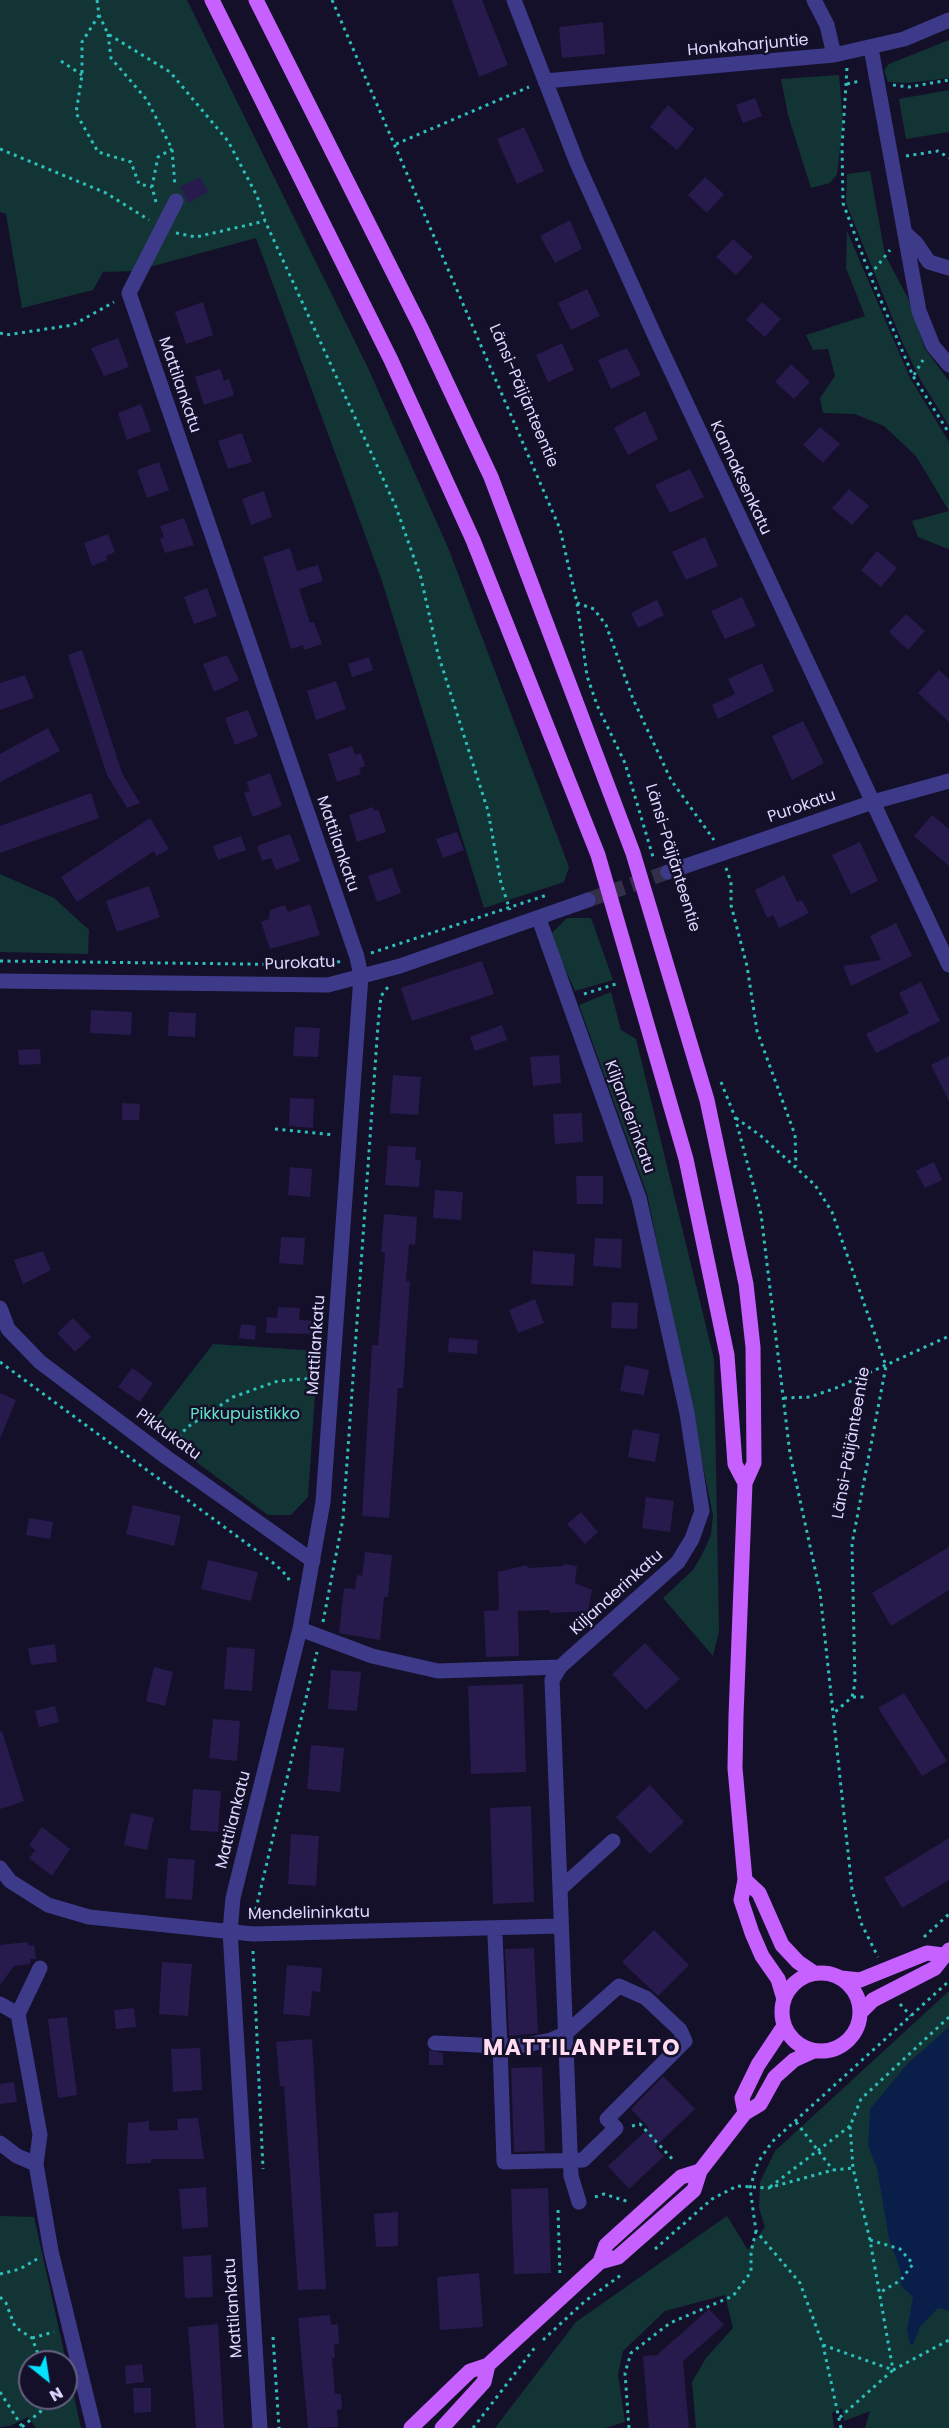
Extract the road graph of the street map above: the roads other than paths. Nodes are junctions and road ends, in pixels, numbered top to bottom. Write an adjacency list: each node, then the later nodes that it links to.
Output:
1 (212, 0): 23 (main road, Länsi-Päijänteentie)
2 (256, 0): 24 (main road, Länsi-Päijänteentie)
3 (514, 0): 8 (street, Kannaksenkatu)
4 (814, 0): 7 (street)
5 (949, 20): 6 (street, Honkaharjuntie)
6 (871, 48): 7 (street, Honkaharjuntie); 10 (street)
7 (834, 55): 8 (street, Honkaharjuntie)
8 (545, 81): 14 (street, Kannaksenkatu)
9 (176, 201): 19 (street, Mattilankatu)
10 (905, 233): 11 (street); 12 (street)
11 (949, 268)
12 (949, 365)
13 (949, 781): 14 (street, Purokatu)
14 (873, 802): 15 (street, Purokatu); 18 (street, Kannaksenkatu)
15 (668, 872)
16 (588, 900): 17 (street, Purokatu)
17 (539, 919): 19 (street, Purokatu); 28 (street, Kiljanderinkatu)
18 (949, 964)
19 (361, 976): 20 (street, Purokatu); 26 (street, Mattilankatu)
20 (0, 981)
21 (0, 1308): 22 (street)
22 (4, 1333): 26 (street, Pikkukatu)
23 (733, 1436): 24 (street); 25 (main road, Länsi-Päijänteentie)
24 (754, 1436): 25 (main road, Länsi-Päijänteentie)
25 (745, 1483): 31 (main road, Länsi-Päijänteentie)
26 (312, 1561): 27 (street, Mattilankatu)
27 (300, 1629): 28 (street); 36 (street, Mattilankatu)
28 (560, 1667): 33 (street)
29 (613, 1841): 33 (street)
30 (0, 1868): 32 (street, Mendelininkatu)
31 (745, 1880): 39 (main road); 41 (main road, Länsi-Päijänteentie)
32 (5, 1885): 36 (street, Mendelininkatu)
33 (560, 1889): 34 (street)
34 (561, 1926): 35 (street, Mendelininkatu); 46 (street)
35 (495, 1928): 36 (street, Mendelininkatu); 48 (street)
36 (230, 1931): 57 (street, Mattilankatu)
37 (946, 1952): 40 (main road); 43 (main road)
38 (40, 1968): 44 (street)
39 (814, 1973): 40 (main road); 41 (main road)
40 (841, 1978): 43 (main road)
41 (784, 1999): 45 (main road)
42 (0, 2004): 44 (street)
43 (861, 2013): 49 (main road)
44 (18, 2014): 53 (street)
45 (784, 2026): 49 (main road); 50 (main road)
46 (565, 2034): 48 (street); 52 (street); 52 (street)
47 (435, 2043): 48 (street)
48 (500, 2046): 52 (street)
49 (814, 2051): 50 (main road)
50 (745, 2113): 55 (main road)
51 (0, 2143): 53 (street)
52 (571, 2160): 54 (street)
53 (36, 2164): 56 (street)
54 (579, 2202)
55 (488, 2365): 58 (main road); 59 (main road)
56 (94, 2428)
57 (260, 2428)
58 (411, 2428)
59 (442, 2428)

